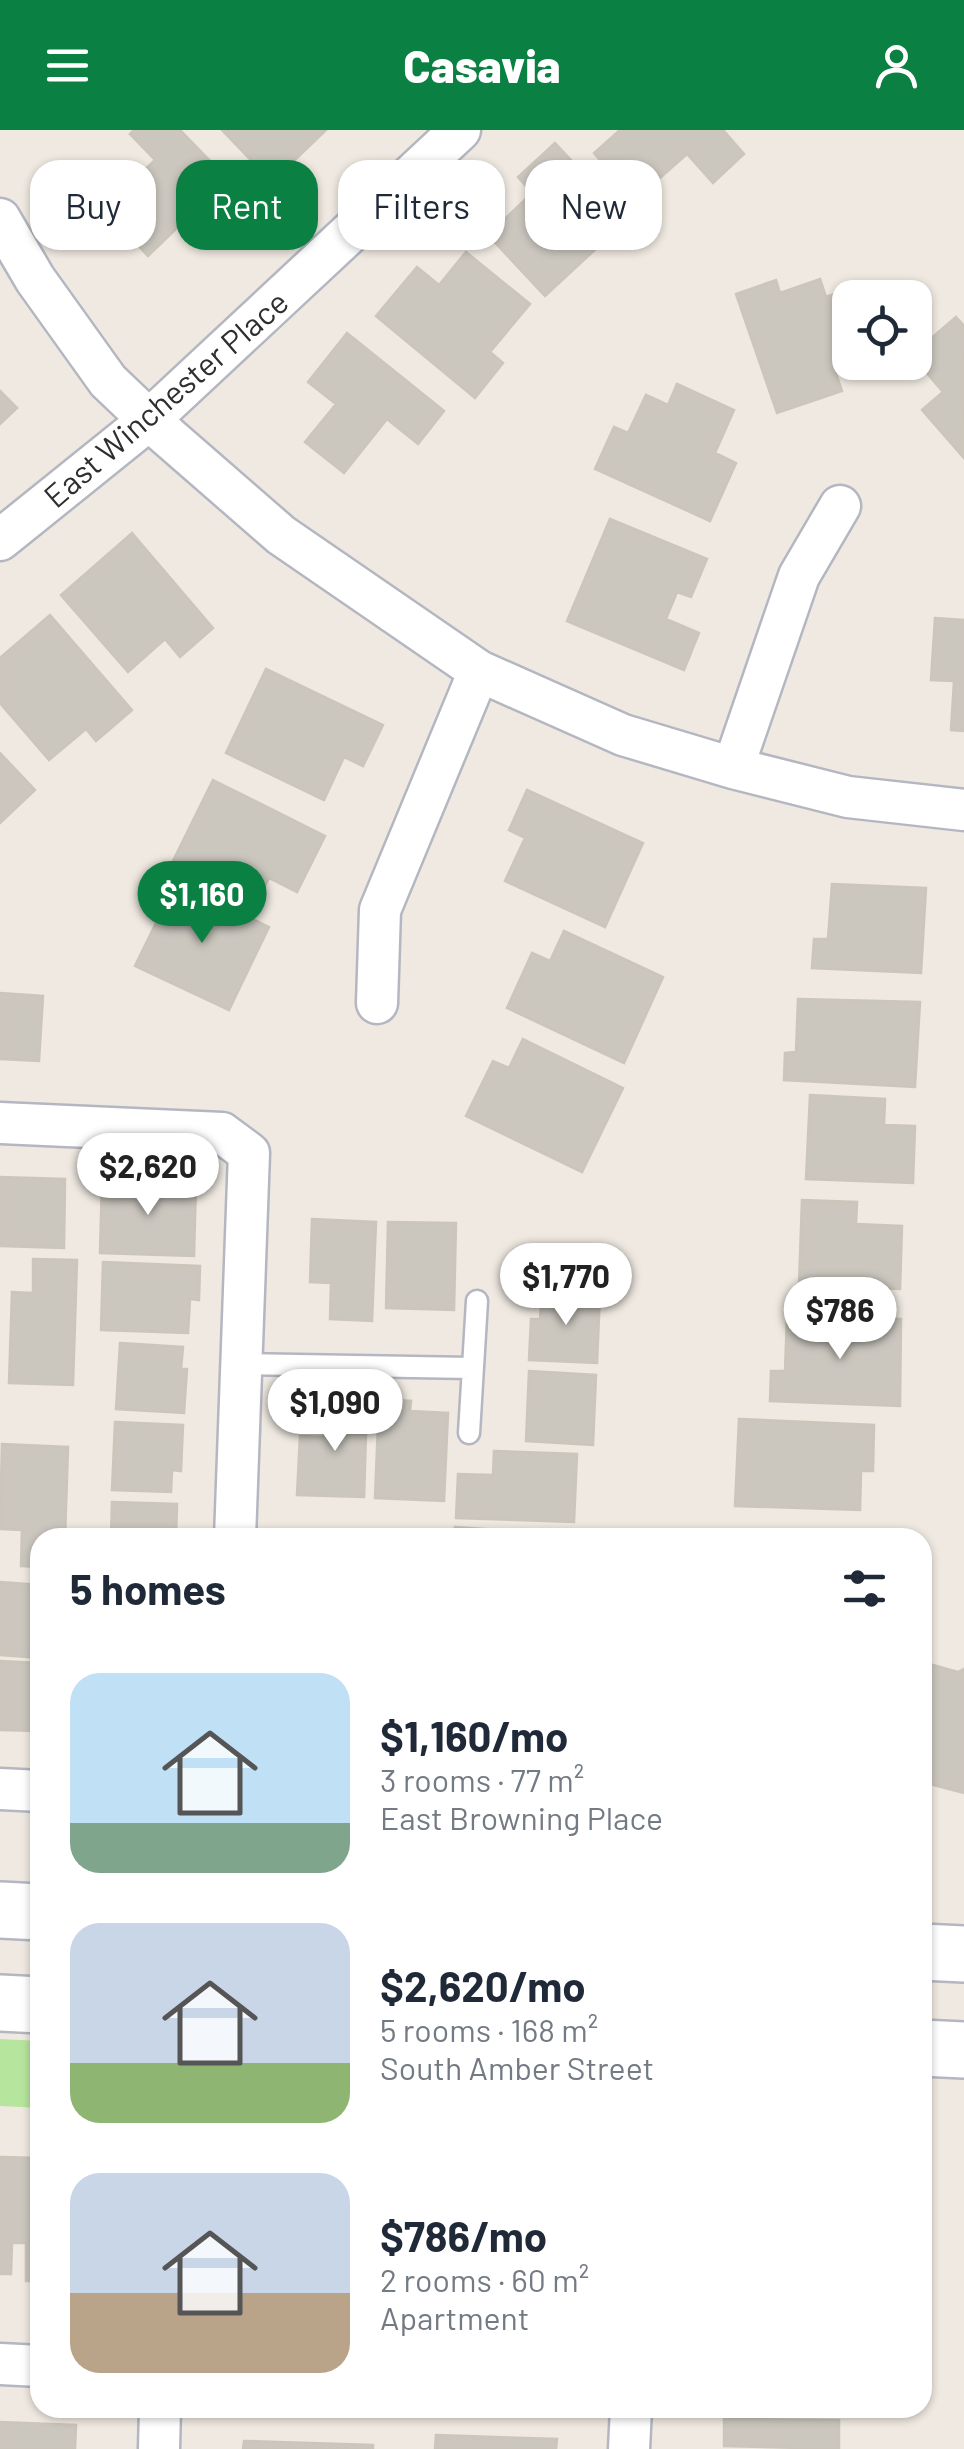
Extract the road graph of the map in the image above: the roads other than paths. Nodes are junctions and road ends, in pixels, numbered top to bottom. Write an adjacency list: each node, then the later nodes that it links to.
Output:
1 (460, 130): 3 (street, East Winchester Place)
2 (0, 218): 3 (street)
3 (149, 420): 5 (street, East Winchester Place); 6 (street)
4 (840, 506): 7 (street)
5 (0, 540)
6 (479, 671): 7 (street); 9 (street)
7 (733, 768): 8 (street)
8 (964, 810)
9 (376, 1003)
10 (0, 1123): 12 (street)
11 (477, 1301): 13 (lane)
12 (241, 1364): 13 (lane); 15 (street)
13 (470, 1368): 14 (lane)
14 (469, 1433)
15 (235, 1528)
16 (0, 1789): 17 (street)
17 (30, 1790)
18 (0, 1910): 19 (main road)
19 (30, 1912)
20 (932, 1952): 21 (main road)
21 (964, 1954)
22 (0, 2003): 23 (main road)
23 (30, 2004)
24 (932, 2048): 25 (main road)
25 (964, 2050)
26 (0, 2364): 27 (street)
27 (30, 2366)
28 (160, 2418): 30 (street)
29 (630, 2418): 31 (street)
30 (159, 2449)
31 (629, 2449)

